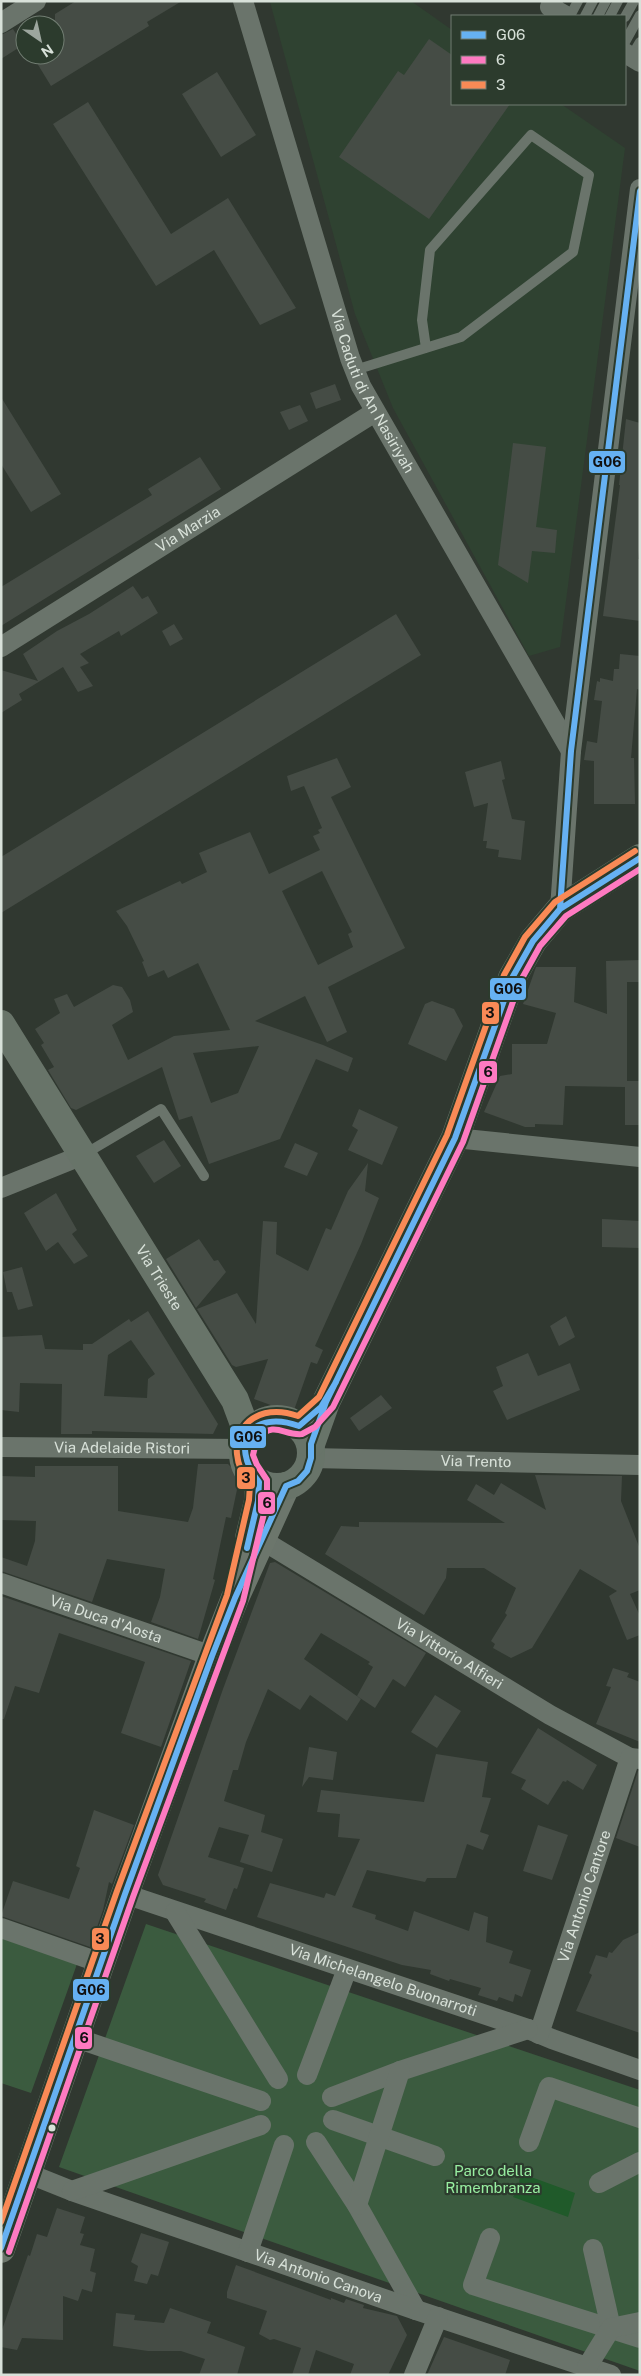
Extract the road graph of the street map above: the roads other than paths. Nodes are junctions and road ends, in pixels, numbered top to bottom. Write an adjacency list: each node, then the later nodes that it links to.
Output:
1 (36, 1): 14 (street)
2 (243, 1): 18 (street, Via Caduti di An Nasiriyah)
3 (578, 1): 8 (lane)
4 (593, 1): 9 (lane)
5 (606, 1): 10 (lane)
6 (618, 1): 11 (lane)
7 (634, 1): 12 (lane)
8 (561, 9)
9 (586, 15)
10 (599, 15)
11 (611, 15)
12 (626, 15)
13 (640, 15): 15 (lane)
14 (1, 23)
15 (632, 51)
16 (640, 189): 21 (street)
17 (426, 348): 17 (lane); 18 (lane)
18 (355, 370): 19 (street, Via Caduti di An Nasiriyah)
19 (375, 412): 20 (street, Via Marzia); 21 (street, Via Caduti di An Nasiriyah)
20 (1, 647)
21 (571, 751): 23 (street)
22 (640, 858): 23 (main road)
23 (560, 909): 25 (main road)
24 (1, 1024): 26 (main road, Via Trieste)
25 (455, 1138): 27 (street); 31 (main road)
26 (83, 1155): 28 (lane); 29 (street); 30 (main road, Via Trieste)
27 (640, 1157)
28 (204, 1176)
29 (1, 1188)
30 (252, 1435): 31 (main road); 32 (street, Via Adelaide Ristori); 34 (main road)
31 (307, 1443): 33 (street, Via Trento); 35 (main road)
32 (1, 1447)
33 (640, 1464)
34 (259, 1482): 35 (main road); 38 (main road)
35 (286, 1486): 36 (main road)
36 (262, 1540): 38 (main road); 40 (street, Via Vittorio Alfieri)
37 (1, 1583): 39 (street, Via Duca d'Aosta)
38 (235, 1598): 39 (main road)
39 (212, 1656): 41 (main road)
40 (635, 1758): 46 (street, Via Antonio Cantore)
41 (125, 1894): 42 (street, Via Michelangelo Buonarroti); 44 (main road)
42 (175, 1912): 45 (street, Via Michelangelo Buonarroti); 51 (street)
43 (1, 1928): 44 (street)
44 (101, 1963): 47 (main road)
45 (347, 1969): 46 (street, Via Michelangelo Buonarroti); 50 (street)
46 (533, 2031): 48 (street, Via Michelangelo Buonarroti); 49 (street)
47 (76, 2038): 53 (street); 63 (main road)
48 (640, 2070)
49 (400, 2071): 52 (street); 57 (street)
50 (307, 2075)
51 (278, 2079)
52 (332, 2097)
53 (261, 2101)
54 (640, 2118): 59 (street)
55 (333, 2120): 57 (street)
56 (261, 2125): 65 (street)
57 (380, 2137): 61 (street); 66 (street)
58 (316, 2142): 66 (street)
59 (529, 2142)
60 (284, 2145): 70 (street)
61 (435, 2156)
62 (640, 2162): 64 (street)
63 (27, 2173): 65 (street, Via Antonio Canova); 68 (main road)
64 (599, 2183)
65 (72, 2191): 70 (street, Via Antonio Canova)
66 (358, 2205): 71 (street)
67 (490, 2238): 74 (street)
68 (1, 2249)
69 (593, 2249): 74 (street)
70 (248, 2252): 71 (street, Via Antonio Canova)
71 (416, 2310): 72 (street, Via Antonio Canova)
72 (438, 2317): 76 (street, Via Antonio Canova); 77 (street)
73 (640, 2322): 74 (street)
74 (611, 2328): 75 (street); 76 (street)
75 (640, 2338)
76 (588, 2367): 78 (street, Via Antonio Canova)
77 (414, 2375)
78 (611, 2375)

